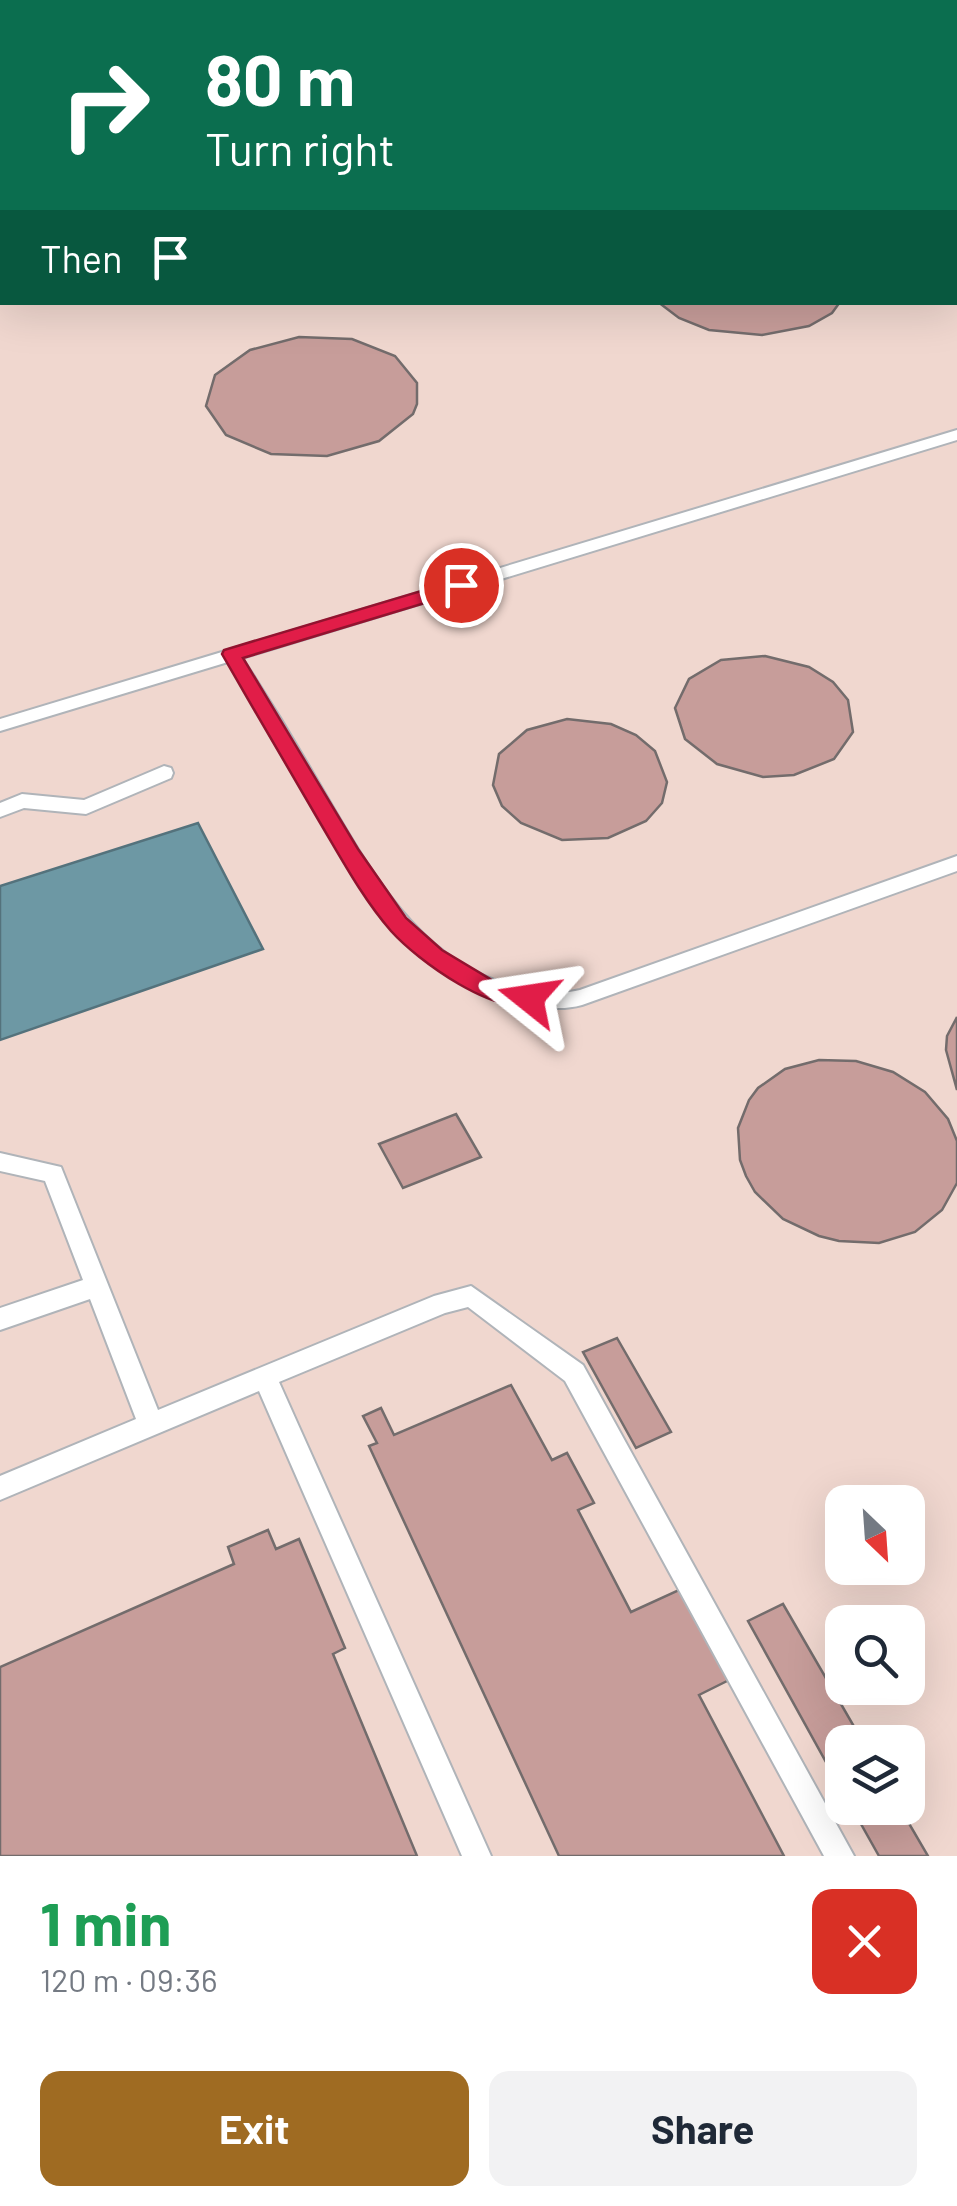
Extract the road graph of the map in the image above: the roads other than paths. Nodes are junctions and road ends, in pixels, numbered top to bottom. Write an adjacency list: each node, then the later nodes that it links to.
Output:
1 (957, 435): 2 (lane)
2 (232, 654): 3 (lane); 6 (lane)
3 (0, 725)
4 (164, 774): 5 (lane)
5 (0, 810)
6 (957, 862)
7 (0, 1162): 8 (lane)
8 (97, 1286): 9 (lane); 11 (lane)
9 (0, 1319)
10 (265, 1377): 11 (lane); 13 (lane); 14 (lane)
11 (152, 1424): 12 (lane)
12 (0, 1488)
13 (477, 1856)
14 (840, 1856)

